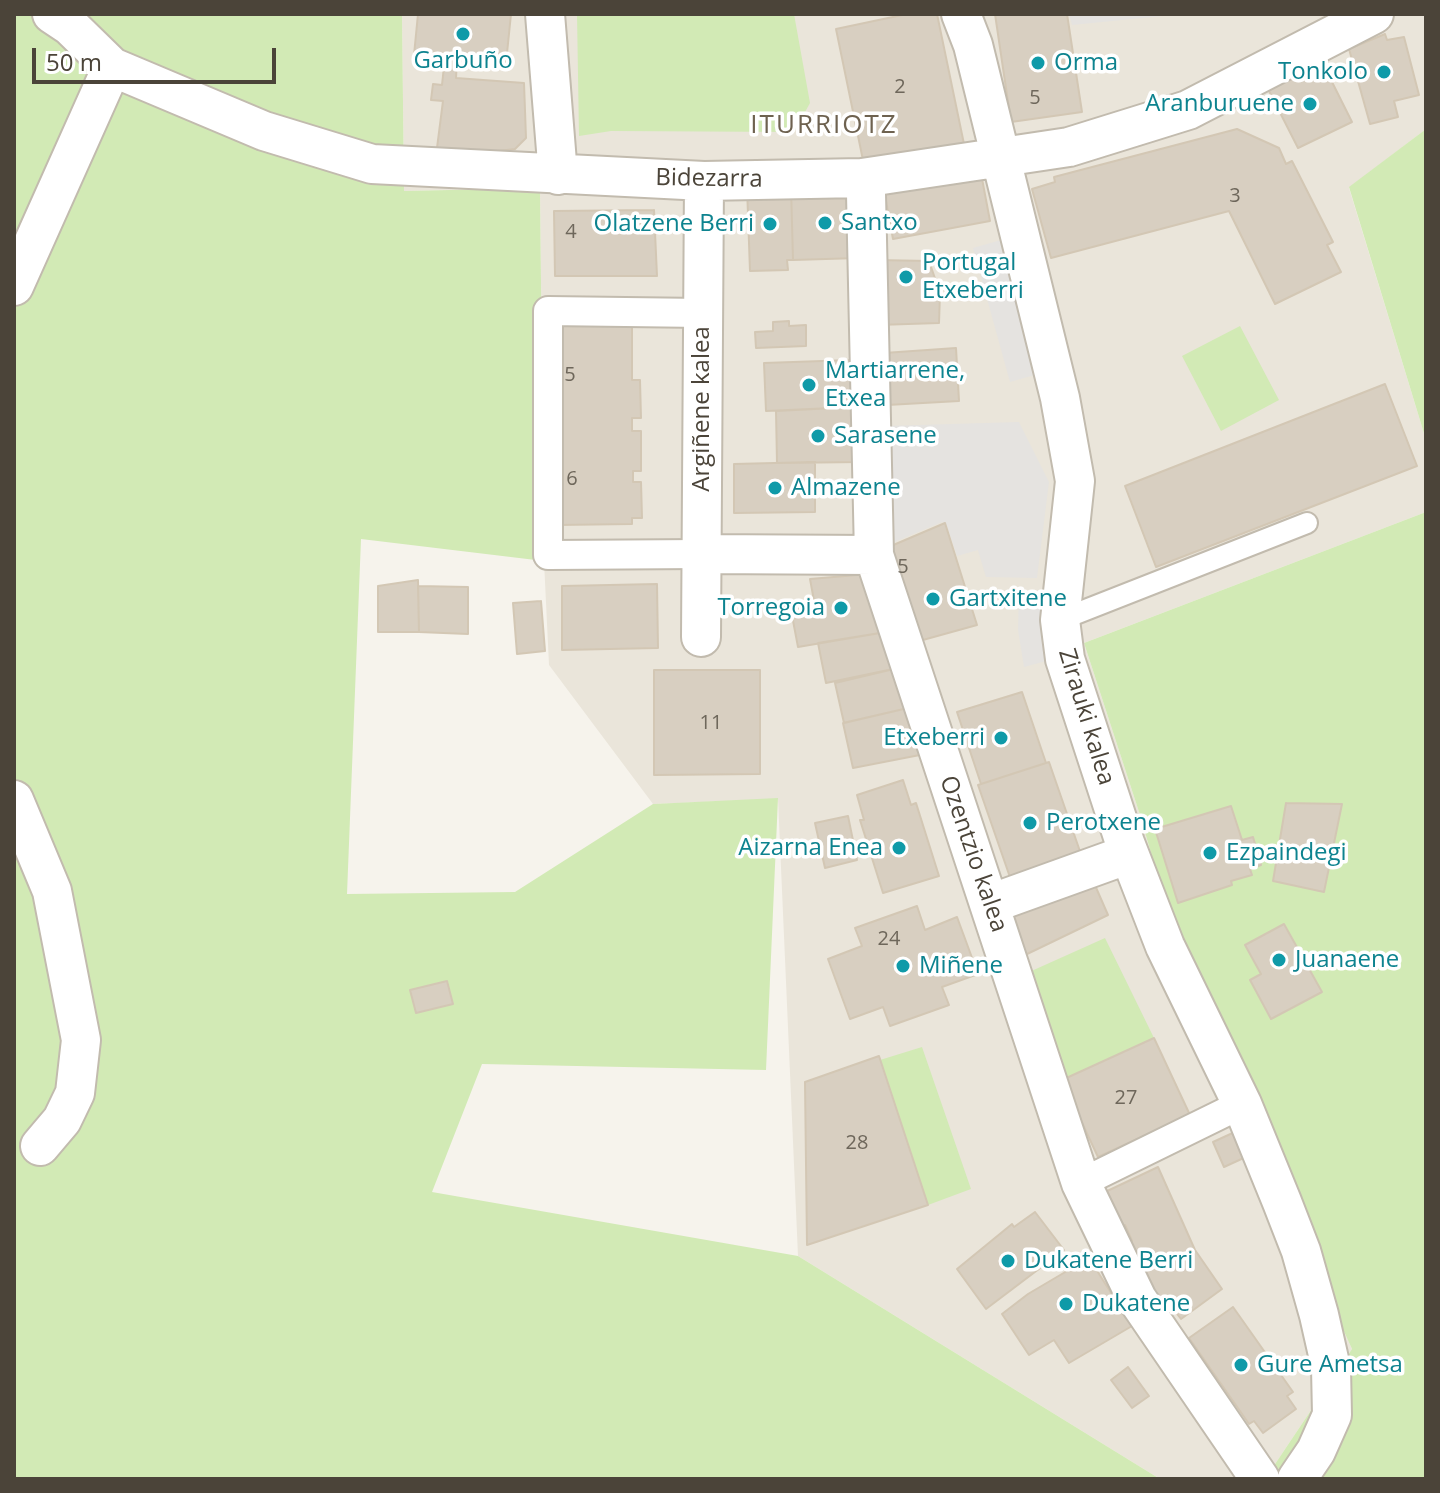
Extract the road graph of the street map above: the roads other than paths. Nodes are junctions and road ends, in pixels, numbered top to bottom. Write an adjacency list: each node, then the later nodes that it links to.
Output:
1 (52, 14): 5 (street, Bidezarra)
2 (545, 14): 7 (street)
3 (961, 14): 6 (street, Zirauki kalea)
4 (1374, 14): 6 (street, Bidezarra)
5 (112, 67): 7 (street, Bidezarra); 10 (street)
6 (999, 160): 8 (street, Bidezarra); 15 (street, Zirauki kalea)
7 (558, 175): 9 (street, Bidezarra)
8 (862, 178): 9 (street, Bidezarra); 14 (street, Ozentzio kalea)
9 (704, 181): 11 (street, Argiñene kalea)
10 (14, 286)
11 (703, 313): 13 (street, Argiñene kalea); 13 (street)
12 (1307, 523): 15 (lane)
13 (702, 554): 14 (street); 16 (street, Argiñene kalea)
14 (874, 555): 19 (street, Ozentzio kalea)
15 (1060, 620): 18 (street, Zirauki kalea)
16 (701, 637)
17 (14, 800): 21 (street)
18 (1129, 854): 19 (street); 20 (street, Zirauki kalea)
19 (990, 904): 22 (street, Ozentzio kalea)
20 (1242, 1104): 22 (street); 24 (street, Zirauki kalea)
21 (40, 1146)
22 (1081, 1183): 23 (street, Ozentzio kalea)
23 (1260, 1479)
24 (1297, 1479)

